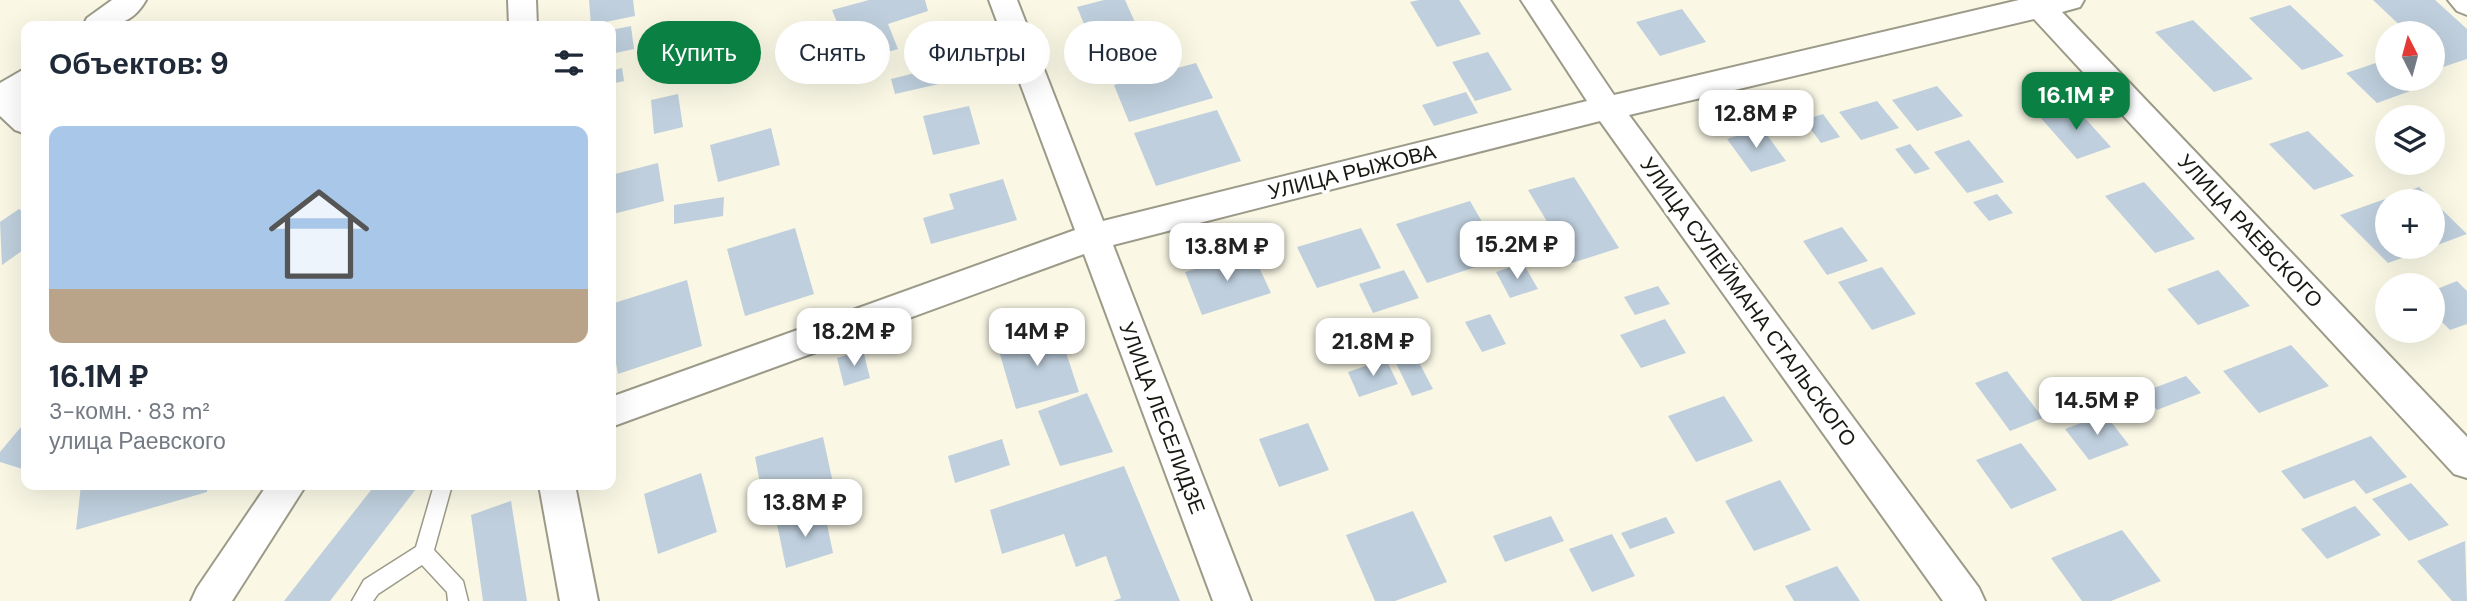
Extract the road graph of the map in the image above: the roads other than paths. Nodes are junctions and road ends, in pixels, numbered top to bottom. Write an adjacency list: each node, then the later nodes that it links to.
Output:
1 (132, 0): 8 (street)
2 (522, 0): 9 (street)
3 (1003, 0): 14 (street, УЛИЦА ЛЕСЕЛИДЗЕ)
4 (1535, 0): 12 (street, УЛИЦА СУЛЕЙМАНА СТАЛЬСКОГО)
5 (2462, 0): 7 (street)
6 (2048, 3): 12 (street, УЛИЦА РЫЖОВА); 16 (street, УЛИЦА РАЕВСКОГО)
7 (2467, 4)
8 (104, 21)
9 (523, 21)
10 (21, 83): 11 (street)
11 (0, 99): 13 (street)
12 (1607, 108): 14 (street, УЛИЦА РЫЖОВА); 26 (street, УЛИЦА СУЛЕЙМАНА СТАЛЬСКОГО)
13 (21, 118)
14 (1093, 237): 15 (street, УЛИЦА РЫЖОВА); 25 (street, УЛИЦА ЛЕСЕЛИДЗЕ)
15 (616, 410)
16 (2467, 462)
17 (285, 490): 21 (street)
18 (442, 490): 20 (lane)
19 (558, 490): 24 (street)
20 (424, 553): 22 (lane); 23 (lane)
21 (210, 601)
22 (362, 601)
23 (458, 601)
24 (579, 601)
25 (1232, 601)
26 (1966, 601)

